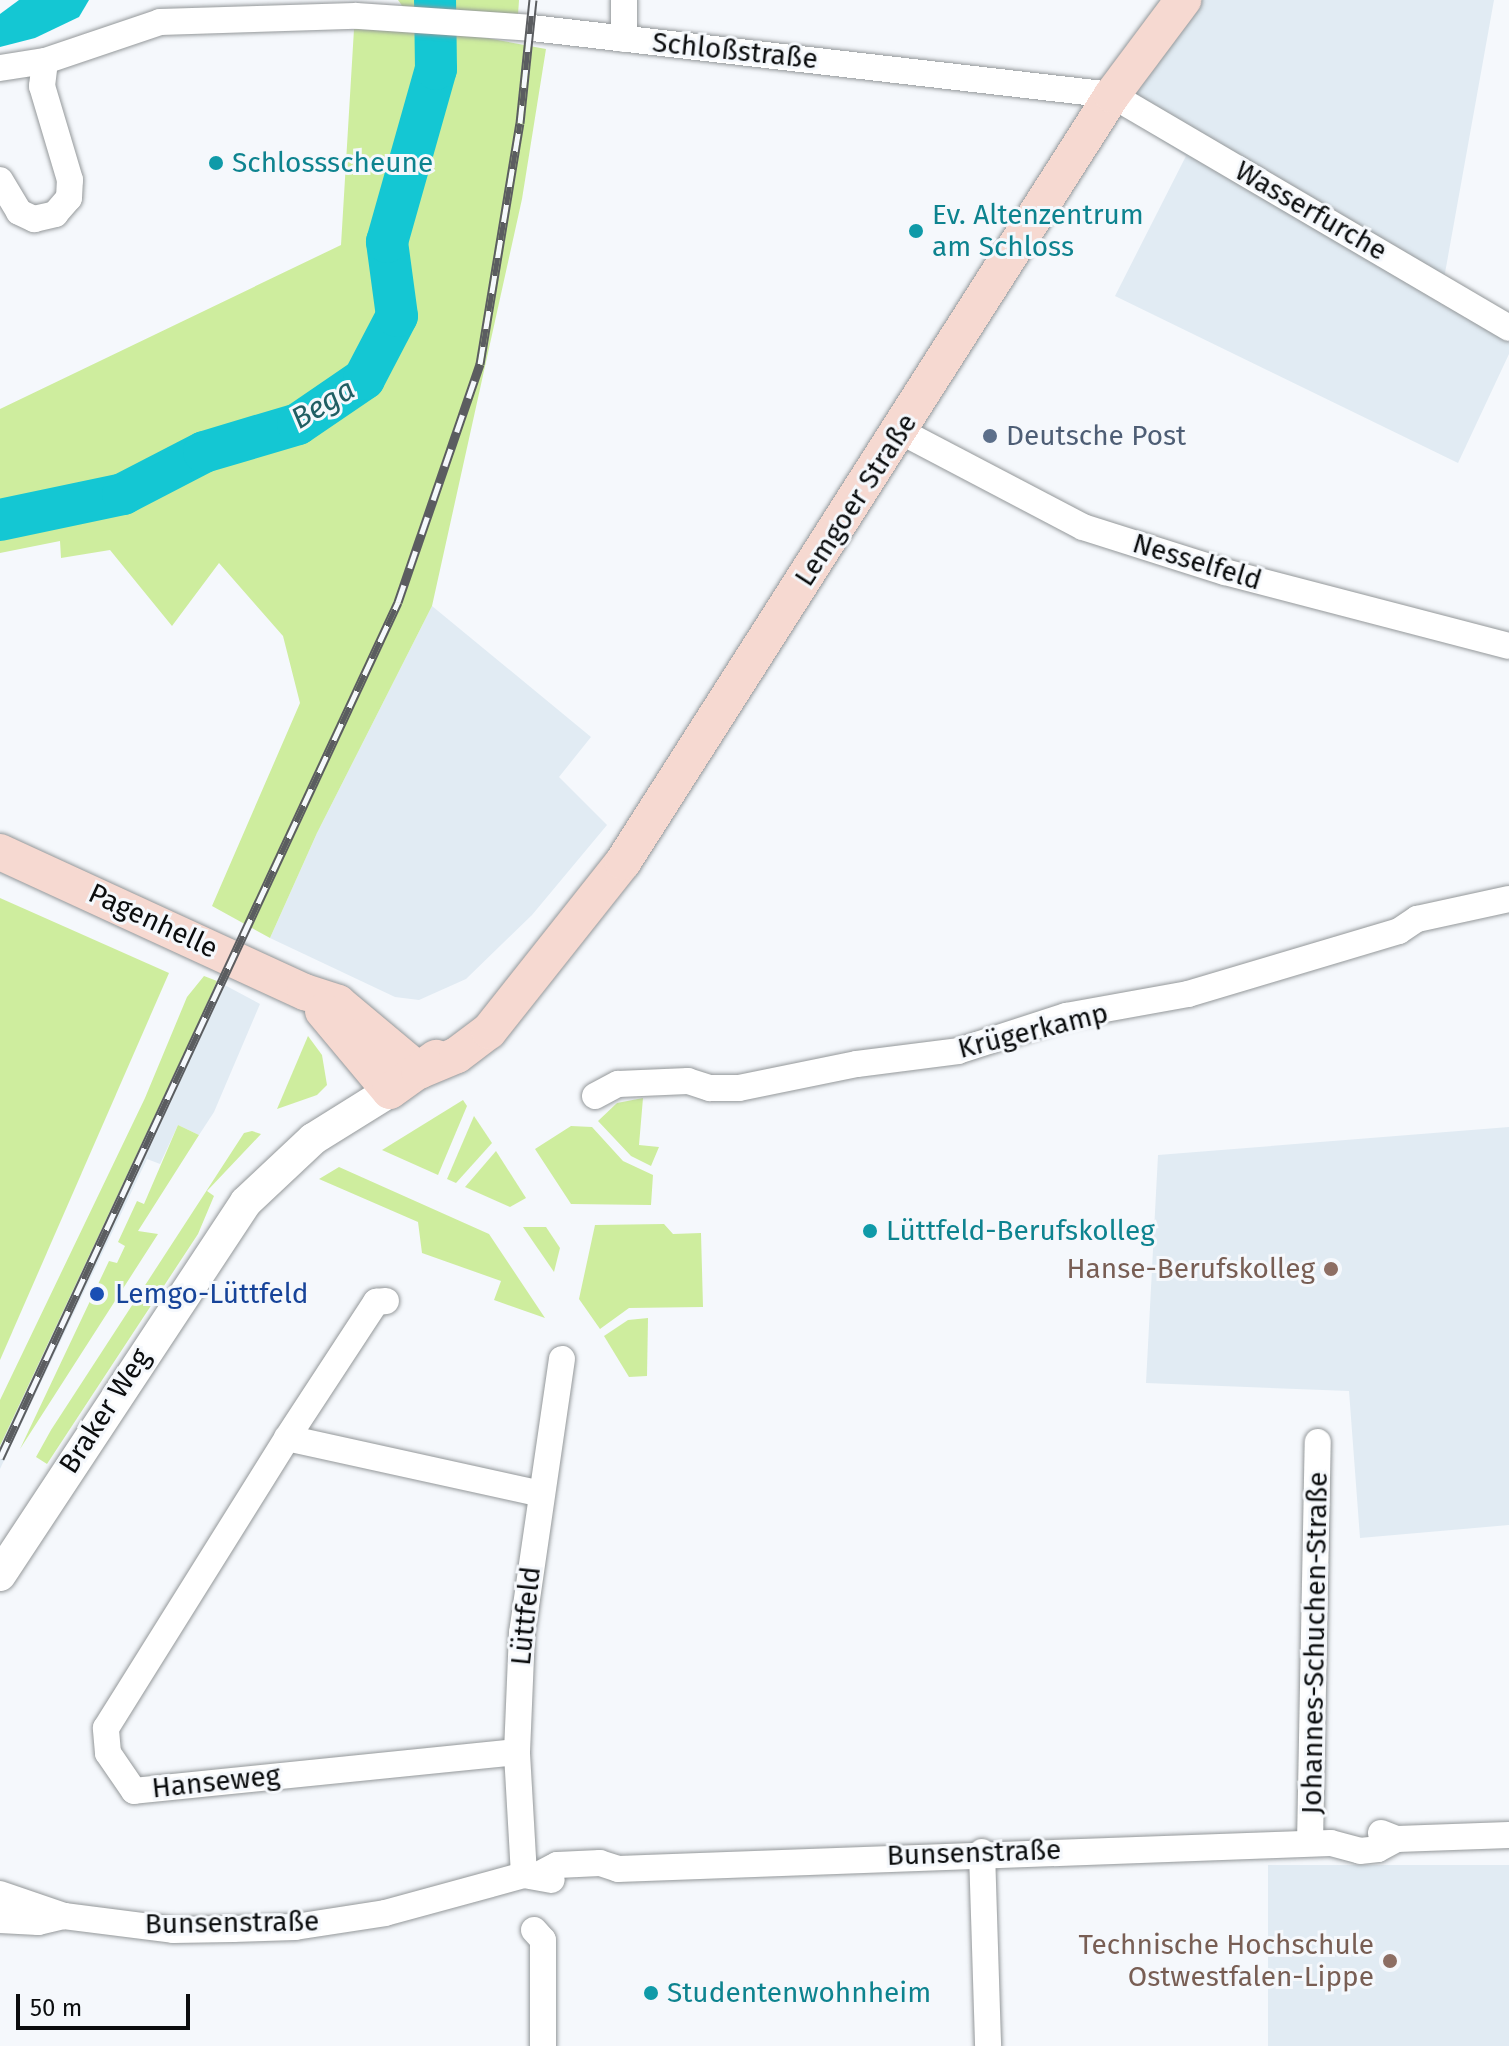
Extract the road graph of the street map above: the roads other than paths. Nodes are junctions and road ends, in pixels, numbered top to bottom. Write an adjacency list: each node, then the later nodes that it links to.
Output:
1 (624, 0): 3 (street)
2 (1183, 0): 6 (main road, Lemgoer Straße)
3 (624, 39): 4 (street, Schloßstraße); 6 (street, Schloßstraße)
4 (45, 61): 5 (street, Schloßstraße); 7 (street)
5 (0, 68)
6 (1112, 95): 8 (street, Wasserfurche); 9 (main road, Lemgoer Straße)
7 (0, 180)
8 (1509, 328)
9 (902, 432): 10 (street, Nesselfeld); 13 (main road, Lemgoer Straße)
10 (1509, 646)
11 (0, 852): 13 (main road, Pagenhelle)
12 (1509, 899): 14 (street, Krügerkamp)
13 (404, 1081): 20 (street, Braker Weg)
14 (595, 1096)
15 (386, 1301): 17 (street, Hanseweg)
16 (562, 1359): 19 (street, Lüttfeld)
17 (287, 1438): 19 (street); 21 (street, Hanseweg)
18 (1318, 1442): 23 (street, Johannes-Schuchen-Straße)
19 (541, 1494): 21 (street, Lüttfeld)
20 (0, 1575)
21 (517, 1752): 25 (street, Lüttfeld)
22 (1509, 1835): 23 (street, Bunsenstraße)
23 (1320, 1843): 24 (street, Bunsenstraße)
24 (982, 1852): 25 (street, Bunsenstraße); 31 (street)
25 (531, 1875): 27 (street, Bunsenstraße)
26 (0, 1894): 27 (street, Bunsenstraße)
27 (64, 1916): 28 (street, Bunsenstraße)
28 (0, 1920)
29 (534, 1930): 30 (street)
30 (543, 2046)
31 (988, 2046)

